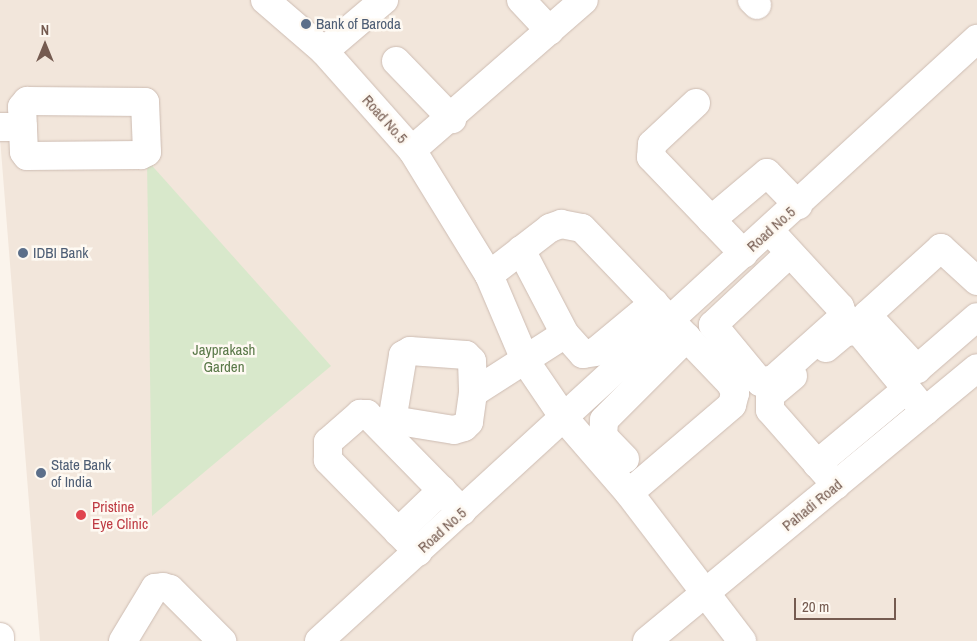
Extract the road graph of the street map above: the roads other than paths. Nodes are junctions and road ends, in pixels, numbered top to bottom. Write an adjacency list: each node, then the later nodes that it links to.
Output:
1 (265, 0): 7 (street, Road No.5)
2 (384, 0): 7 (street)
3 (521, 0): 5 (street)
4 (584, 0): 5 (street)
5 (550, 31): 10 (street)
6 (974, 48): 13 (street, Road No.5)
7 (324, 51): 12 (street, Road No.5)
8 (396, 62): 10 (street)
9 (696, 104): 14 (street)
10 (452, 119): 12 (street)
11 (12, 127): 11 (street)
12 (412, 150): 19 (street, Road No.5)
13 (798, 205): 14 (street); 15 (street, Road No.5)
14 (711, 220): 18 (street)
15 (770, 230): 17 (street); 18 (street, Road No.5)
16 (521, 250): 19 (street); 23 (street); 24 (street)
17 (790, 253): 21 (street); 21 (street)
18 (738, 260): 21 (street); 23 (street, Road No.5)
19 (489, 275): 26 (street, Road No.5)
20 (977, 281): 25 (street)
21 (751, 287)
22 (977, 317): 25 (street)
23 (671, 320): 24 (street); 28 (street, Road No.5); 35 (street)
24 (565, 334): 26 (street)
25 (935, 356): 27 (street)
26 (526, 362): 30 (street); 32 (street, Road No.5)
27 (969, 375): 31 (street, Pahadi Road)
28 (616, 389): 32 (street, Road No.5); 35 (street)
29 (907, 389): 31 (street); 33 (street); 33 (street)
30 (473, 393)
31 (925, 411): 34 (street, Pahadi Road)
32 (564, 418): 35 (street, Road No.5); 37 (street, Road No.5)
33 (816, 464): 34 (street)
34 (836, 485): 40 (street, Pahadi Road)
35 (636, 486): 40 (street, Road No.5)
36 (442, 490): 37 (street); 38 (street); 38 (street)
37 (462, 511): 39 (street, Road No.5)
38 (398, 532): 39 (street)
39 (418, 552): 45 (street, Road No.5)
40 (706, 591): 46 (street, Pahadi Road); 47 (street, Road No.5)
41 (0, 637): 42 (street)
42 (0, 641)
43 (123, 641): 44 (street)
44 (222, 641)
45 (319, 641)
46 (647, 641)
47 (742, 641)

